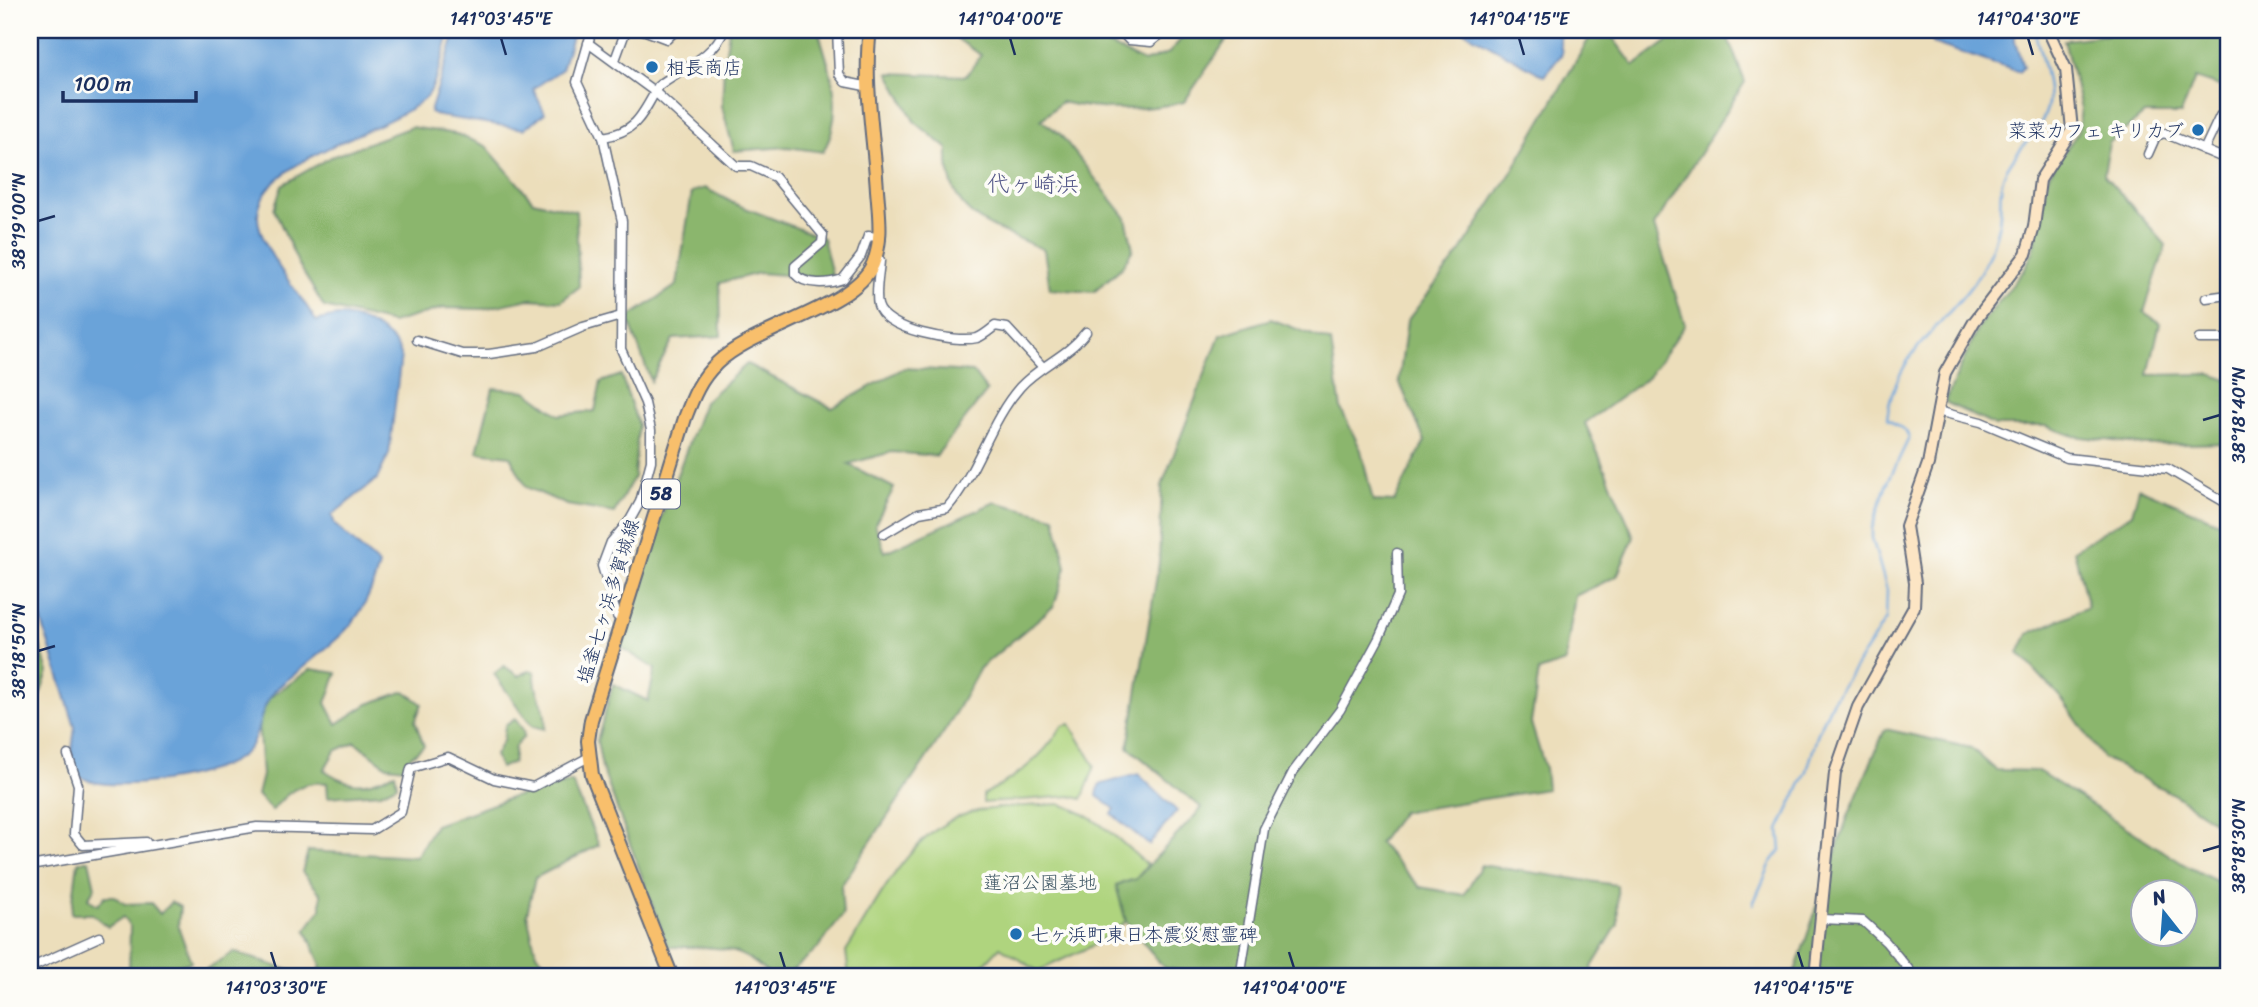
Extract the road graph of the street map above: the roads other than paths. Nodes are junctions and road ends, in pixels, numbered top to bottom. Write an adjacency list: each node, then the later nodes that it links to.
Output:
1 (593, 30): 11 (street)
2 (625, 30): 12 (street)
3 (643, 30): 4 (street)
4 (676, 30)
5 (724, 30): 14 (street)
6 (837, 30): 13 (street)
7 (870, 30): 13 (main road, 塩釜七ヶ浜多賀城線 / 58)
8 (1120, 30): 9 (street)
9 (1166, 30)
10 (2048, 30): 30 (street)
11 (588, 43): 12 (street); 16 (street)
12 (615, 60): 14 (street)
13 (870, 87): 20 (main road, 塩釜七ヶ浜多賀城線 / 58)
14 (655, 92): 16 (street); 20 (street)
15 (2228, 118): 17 (street)
16 (603, 137): 24 (street)
17 (2204, 150): 18 (street); 19 (street)
18 (2148, 154)
19 (2228, 160)
20 (879, 237): 21 (main road, 塩釜七ヶ浜多賀城線 / 58)
21 (876, 255): 29 (street); 34 (main road, 塩釜七ヶ浜多賀城線 / 58)
22 (2228, 295): 23 (street)
23 (2207, 298)
24 (621, 316): 28 (street); 34 (street)
25 (1086, 332): 29 (street)
26 (2199, 339): 27 (street)
27 (2228, 339)
28 (418, 340)
29 (1042, 366): 32 (street)
30 (1937, 411): 31 (street); 39 (street)
31 (2228, 504)
32 (884, 534)
33 (1397, 554): 43 (street)
34 (621, 620): 36 (main road, 塩釜七ヶ浜多賀城線 / 58)
35 (68, 755): 37 (street)
36 (589, 757): 37 (street); 42 (main road, 塩釜七ヶ浜多賀城線 / 58)
37 (165, 843): 38 (street)
38 (30, 866)
39 (1822, 919): 44 (street); 45 (street)
40 (99, 937): 41 (street)
41 (30, 968)
42 (672, 977)
43 (1240, 977)
44 (1815, 977)
45 (1915, 977)

